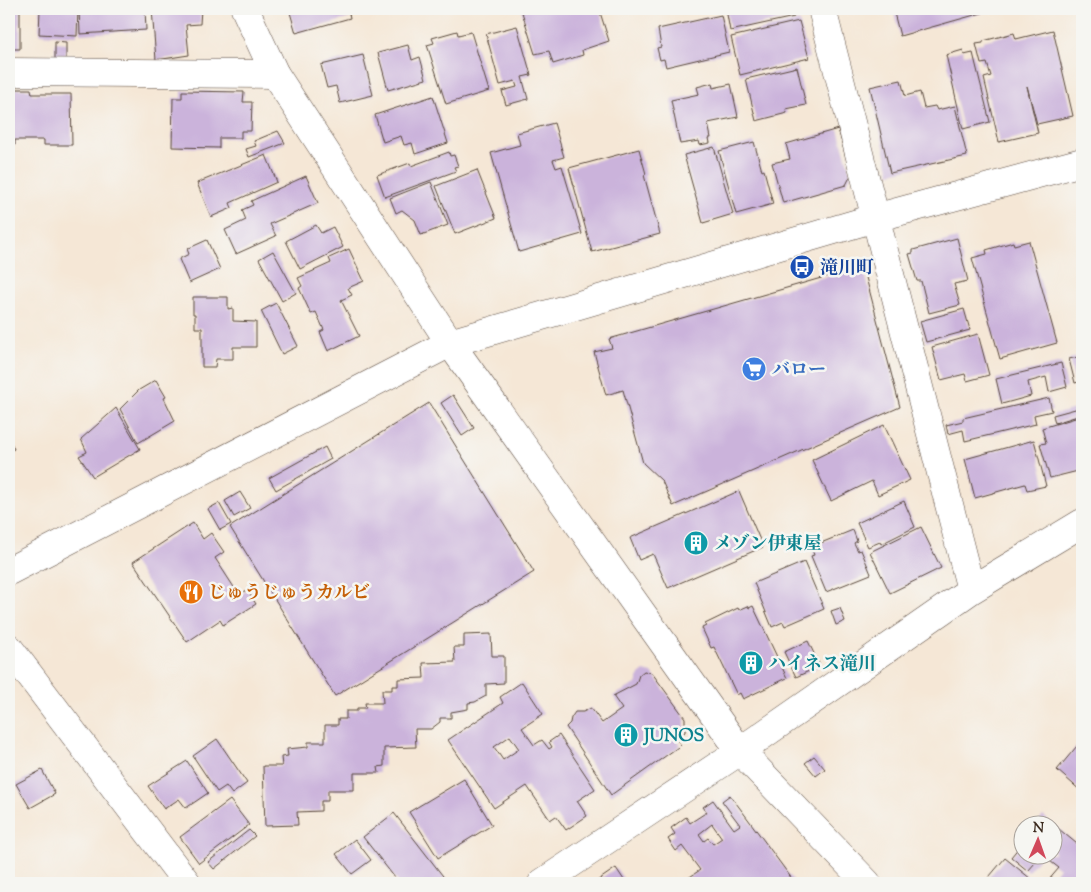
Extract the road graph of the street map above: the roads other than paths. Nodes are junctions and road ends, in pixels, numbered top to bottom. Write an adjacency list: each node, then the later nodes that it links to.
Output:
1 (246, 9): 4 (street)
2 (822, 9): 6 (street)
3 (9, 72): 4 (street)
4 (276, 74): 7 (street)
5 (1082, 162): 6 (street)
6 (875, 218): 7 (street); 10 (street)
7 (450, 343): 9 (street); 12 (street)
8 (1082, 523): 10 (street)
9 (9, 571)
10 (971, 590): 12 (street)
11 (9, 648): 13 (street)
12 (740, 750): 14 (street); 15 (street)
13 (187, 883)
14 (542, 883)
15 (867, 883)

